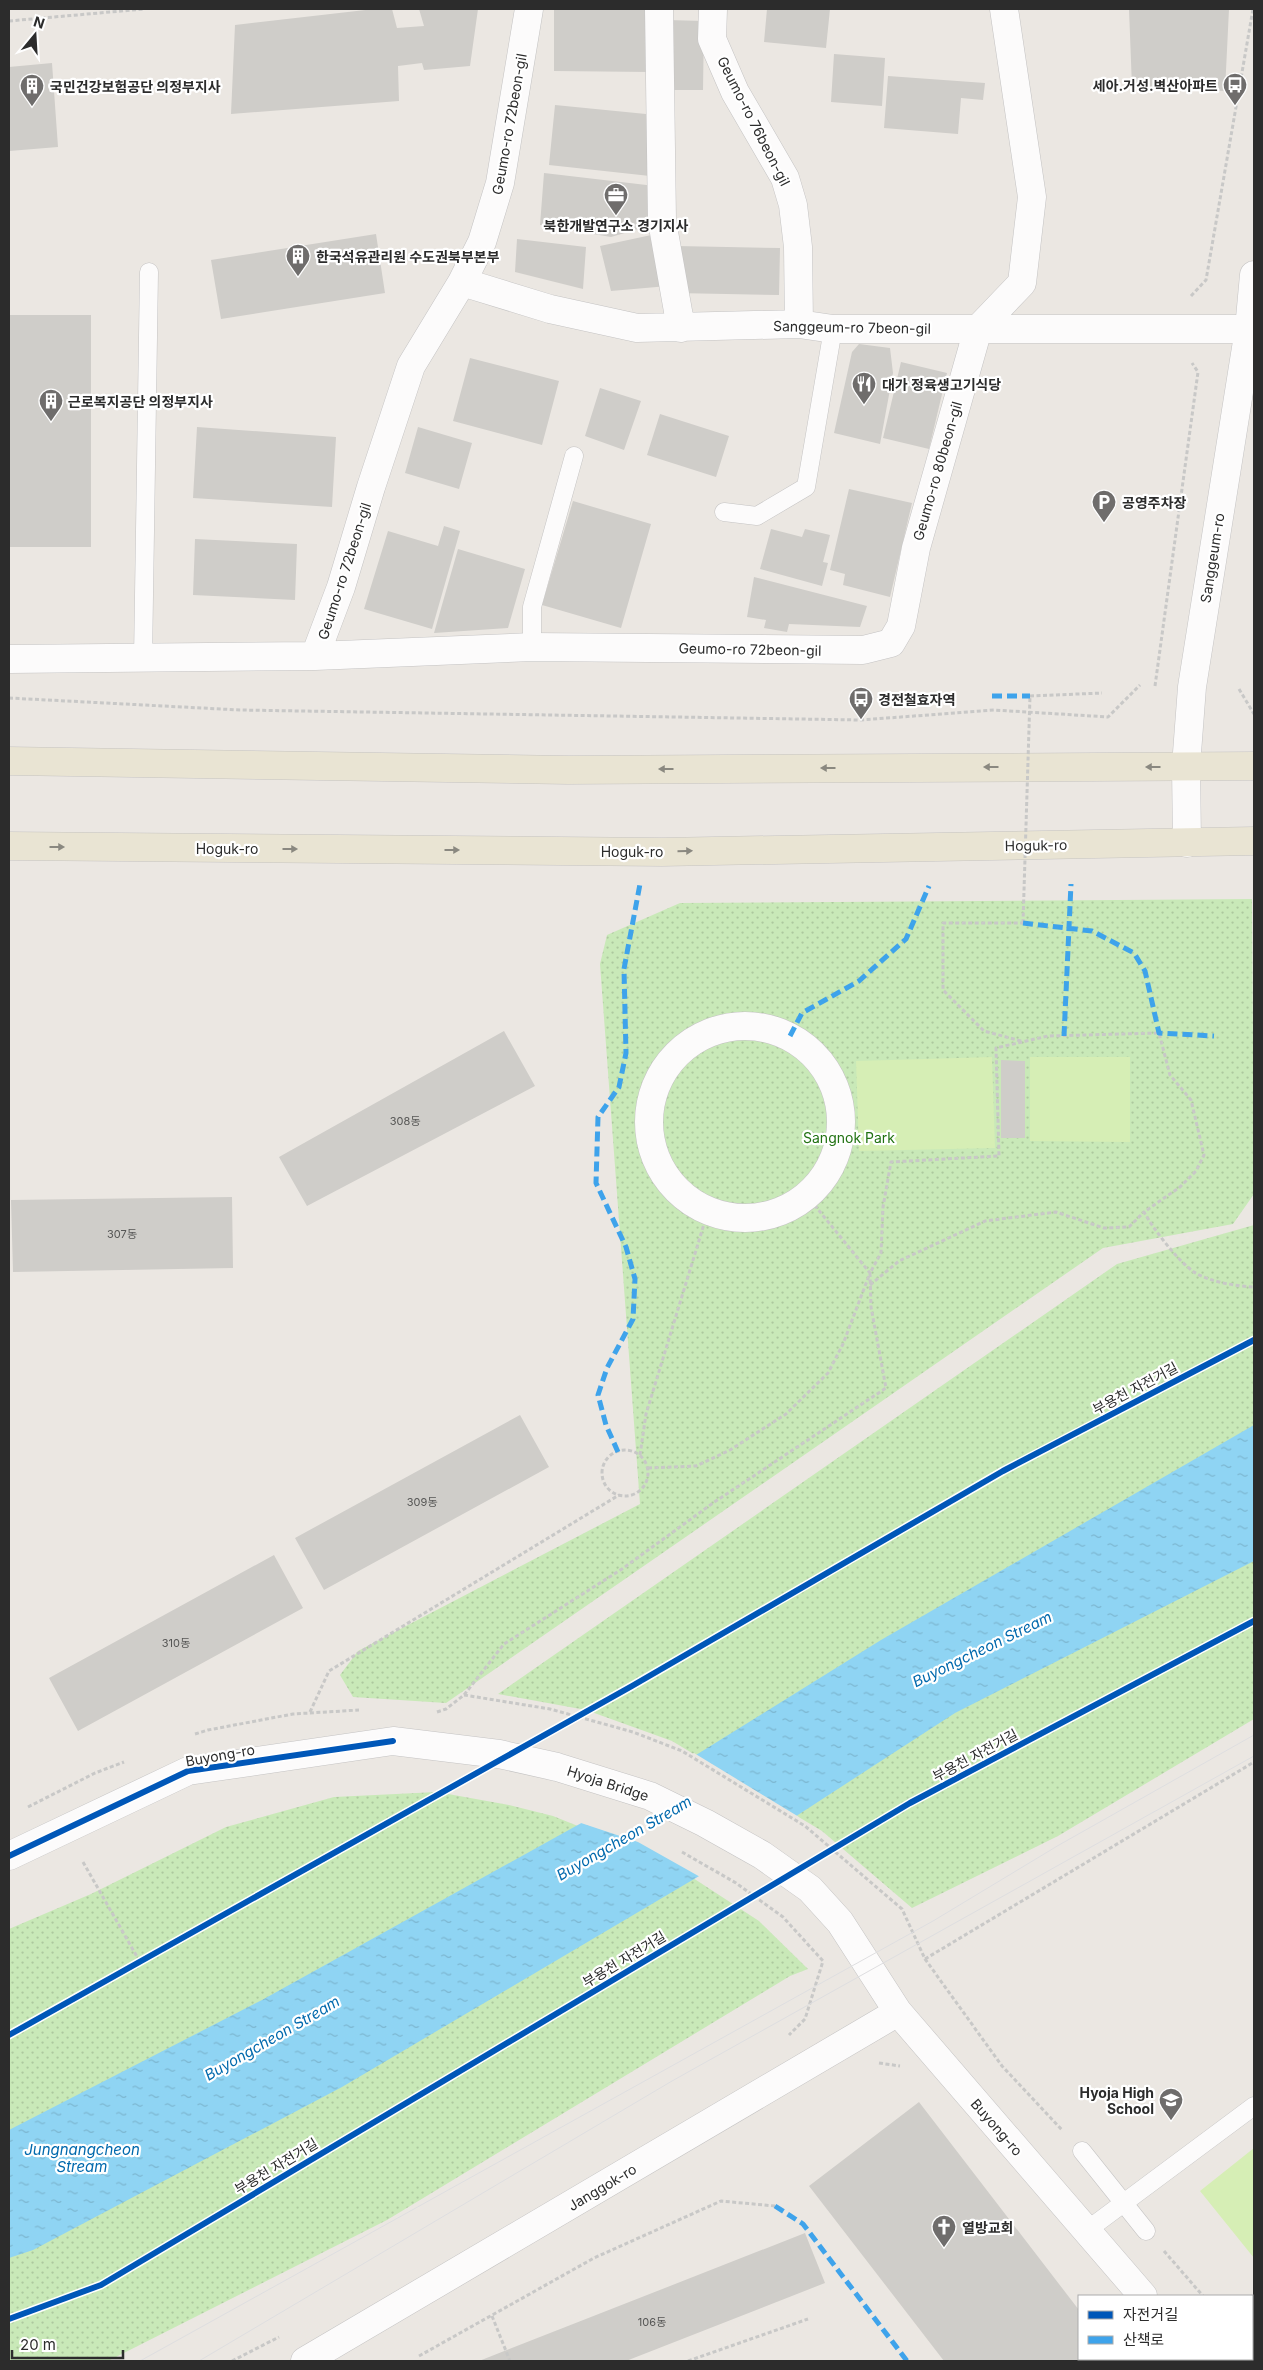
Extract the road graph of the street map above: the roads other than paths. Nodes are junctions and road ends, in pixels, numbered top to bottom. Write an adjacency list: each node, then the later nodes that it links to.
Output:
1 (528, 9): 7 (street, Geumo-ro 72beon-gil)
2 (659, 9): 9 (street)
3 (713, 9): 8 (street, Geumo-ro 76beon-gil)
4 (1004, 9): 11 (street, Geumo-ro 80beon-gil)
5 (149, 272): 19 (lane)
6 (1254, 274): 12 (street, Sanggeum-ro)
7 (462, 282): 9 (street, Sanggeum-ro 7beon-gil); 17 (street, Geumo-ro 72beon-gil)
8 (799, 324): 9 (street, Sanggeum-ro 7beon-gil); 10 (street, Sanggeum-ro 7beon-gil)
9 (681, 328)
10 (833, 329): 11 (street, Sanggeum-ro 7beon-gil); 14 (lane)
11 (978, 329): 12 (street, Sanggeum-ro 7beon-gil); 15 (street, Geumo-ro 80beon-gil)
12 (1249, 330): 21 (street, Sanggeum-ro)
13 (574, 456): 16 (lane)
14 (724, 512)
15 (901, 626): 16 (street, Geumo-ro 72beon-gil)
16 (532, 647): 17 (street, Geumo-ro 72beon-gil)
17 (315, 656): 19 (street)
18 (9, 660): 19 (street)
19 (143, 660)
20 (9, 761): 21 (main road, one-way to 20)
21 (1186, 766): 22 (main road); 24 (street, Sanggeum-ro)
22 (1254, 766)
23 (1254, 842): 24 (main road, Hoguk-ro)
24 (1187, 843): 25 (main road, Hoguk-ro, one-way to 24)
25 (9, 846)
26 (807, 1196): 26 (street)
27 (393, 1741): 28 (street, Buyong-ro); 29 (street, Hyoja Bridge)
28 (9, 1856)
29 (859, 1952): 30 (street, Buyong-ro)
30 (898, 2012): 34 (street, Buyong-ro); 37 (street, Janggok-ro)
31 (1254, 2106): 33 (lane)
32 (1082, 2151): 33 (lane)
33 (1123, 2202): 34 (lane); 35 (lane)
34 (1086, 2231): 36 (street, Buyong-ro)
35 (1146, 2231)
36 (1142, 2295)
37 (318, 2358)

